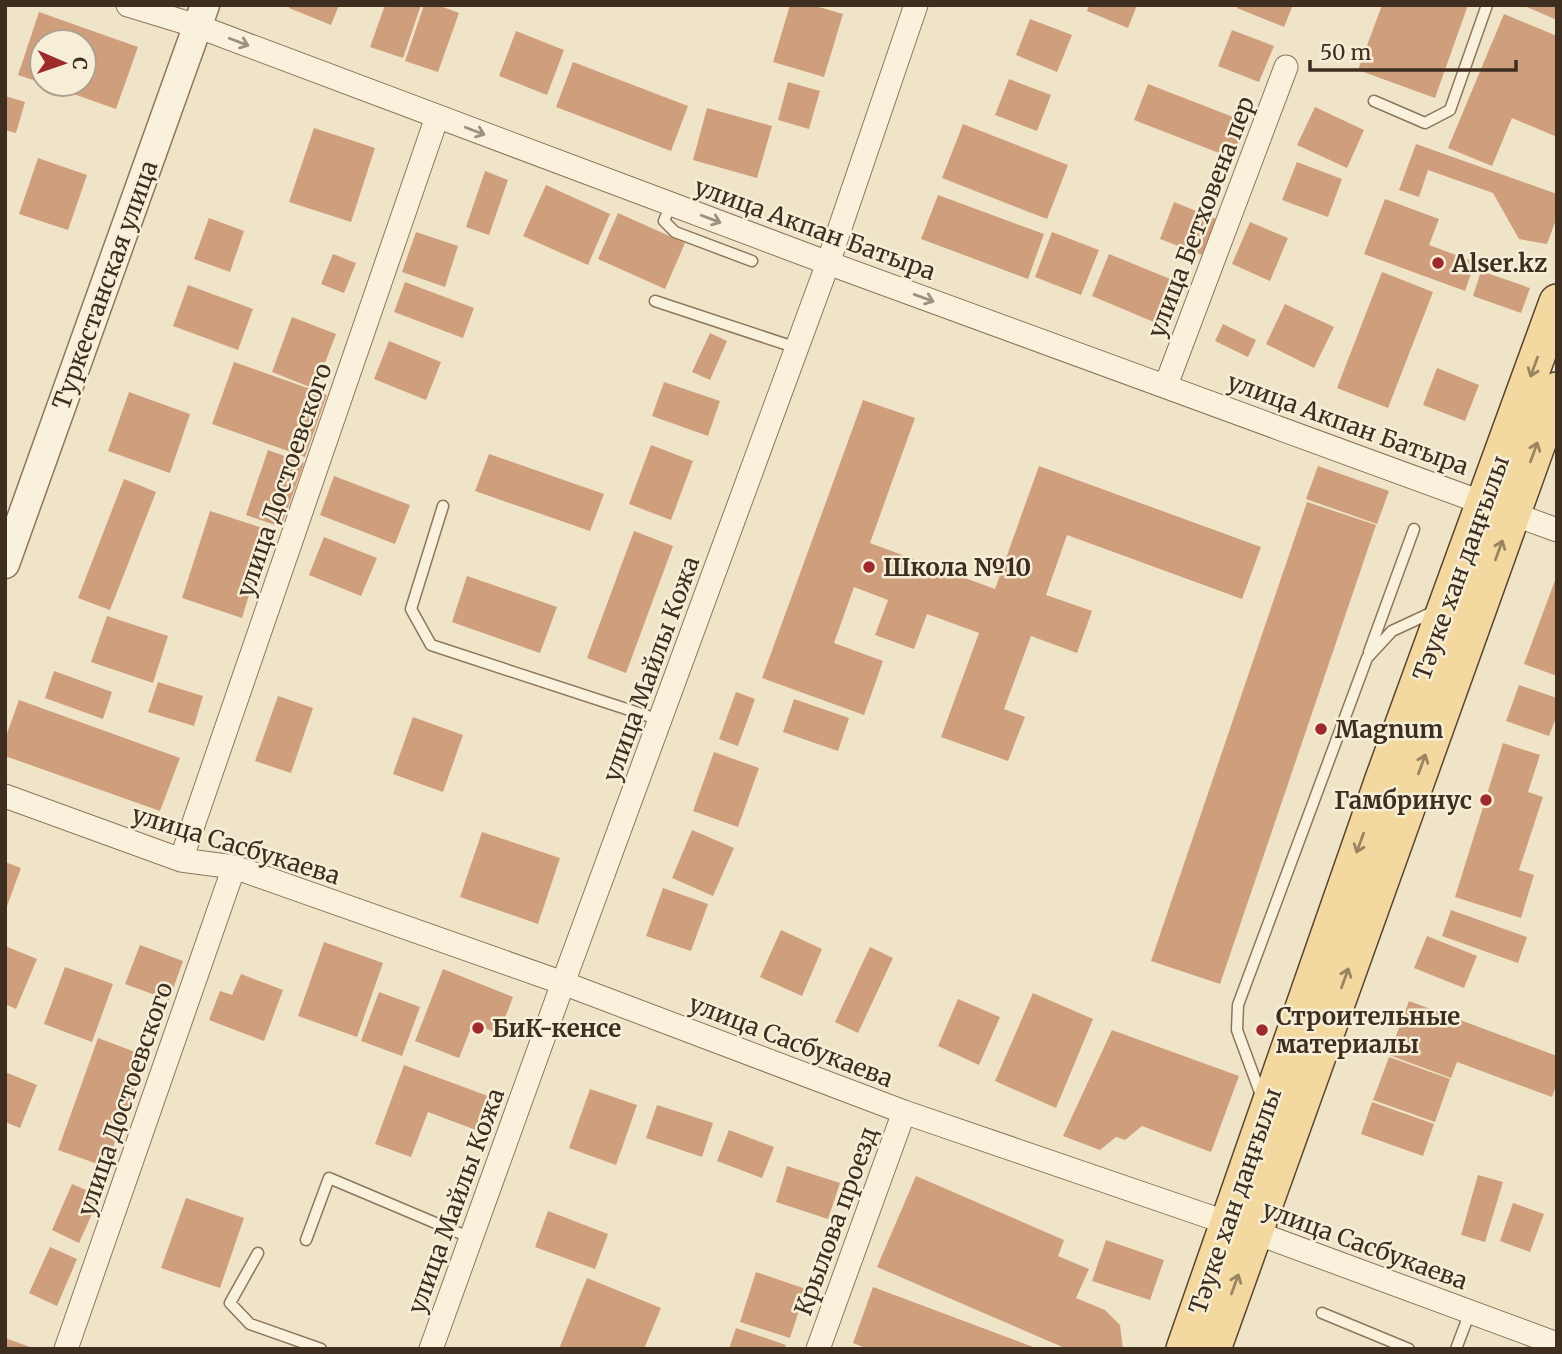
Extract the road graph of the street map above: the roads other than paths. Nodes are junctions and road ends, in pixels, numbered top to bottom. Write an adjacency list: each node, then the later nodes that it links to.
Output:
1 (128, 5): 4 (street, улица Акпан Батыра)
2 (916, 5): 10 (street, улица Майлы Кожа)
3 (1487, 5): 6 (lane)
4 (201, 16): 7 (street, улица Акпан Батыра, one-way to 7); 20 (street, Туркестанская улица)
5 (1286, 67): 14 (street, улица Бетховена пер)
6 (1374, 101)
7 (438, 117): 8 (street, улица Акпан Батыра, one-way to 8); 25 (street, улица Достоевского)
8 (671, 204): 9 (lane); 10 (street, улица Акпан Батыра, one-way to 10)
9 (752, 261)
10 (828, 263): 13 (street, улица Майлы Кожа); 14 (street, улица Акпан Батыра, one-way to 14)
11 (655, 301): 13 (lane)
12 (1557, 302): 17 (main road, Тәуке хан даңғылы, one-way to 17)
13 (797, 348): 23 (street, улица Майлы Кожа)
14 (1166, 385): 17 (street, улица Акпан Батыра)
15 (1557, 390): 17 (main road, Тәуке хан даңғылы, one-way to 15)
16 (443, 506): 23 (lane)
17 (1498, 508): 19 (street, улица Акпан Батыра); 21 (main road, Тәуке хан даңғылы); 30 (main road, Тәуке хан даңғылы, one-way to 17)
18 (1414, 529): 22 (lane)
19 (1557, 530)
20 (5, 564)
21 (1447, 606): 22 (lane); 28 (main road, Тәуке хан даңғылы, one-way to 28)
22 (1367, 657): 28 (lane)
23 (660, 720): 27 (street, улица Майлы Кожа)
24 (5, 796): 25 (street, улица Сасбукаева)
25 (181, 860): 26 (street, улица Сасбукаева)
26 (234, 867): 27 (street, улица Сасбукаева); 37 (street, улица Достоевского)
27 (563, 983): 29 (street, улица Сасбукаева); 31 (street, улица Майлы Кожа)
28 (1266, 1111): 30 (main road, Тәуке хан даңғылы)
29 (904, 1112): 30 (street, улица Сасбукаева); 40 (street, Крылова проезд)
30 (1241, 1227): 34 (street, улица Сасбукаева); 41 (main road, Тәуке хан даңғылы); 42 (main road, Тәуке хан даңғылы, one-way to 30)
31 (471, 1238): 32 (lane); 39 (street, улица Майлы Кожа)
32 (306, 1240)
33 (258, 1252): 38 (lane)
34 (1469, 1312): 36 (street, улица Сасбукаева); 44 (lane)
35 (1322, 1313): 43 (lane)
36 (1557, 1344)
37 (66, 1349)
38 (321, 1349)
39 (431, 1349)
40 (818, 1349)
41 (1184, 1349)
42 (1213, 1349)
43 (1409, 1349)
44 (1456, 1349)

